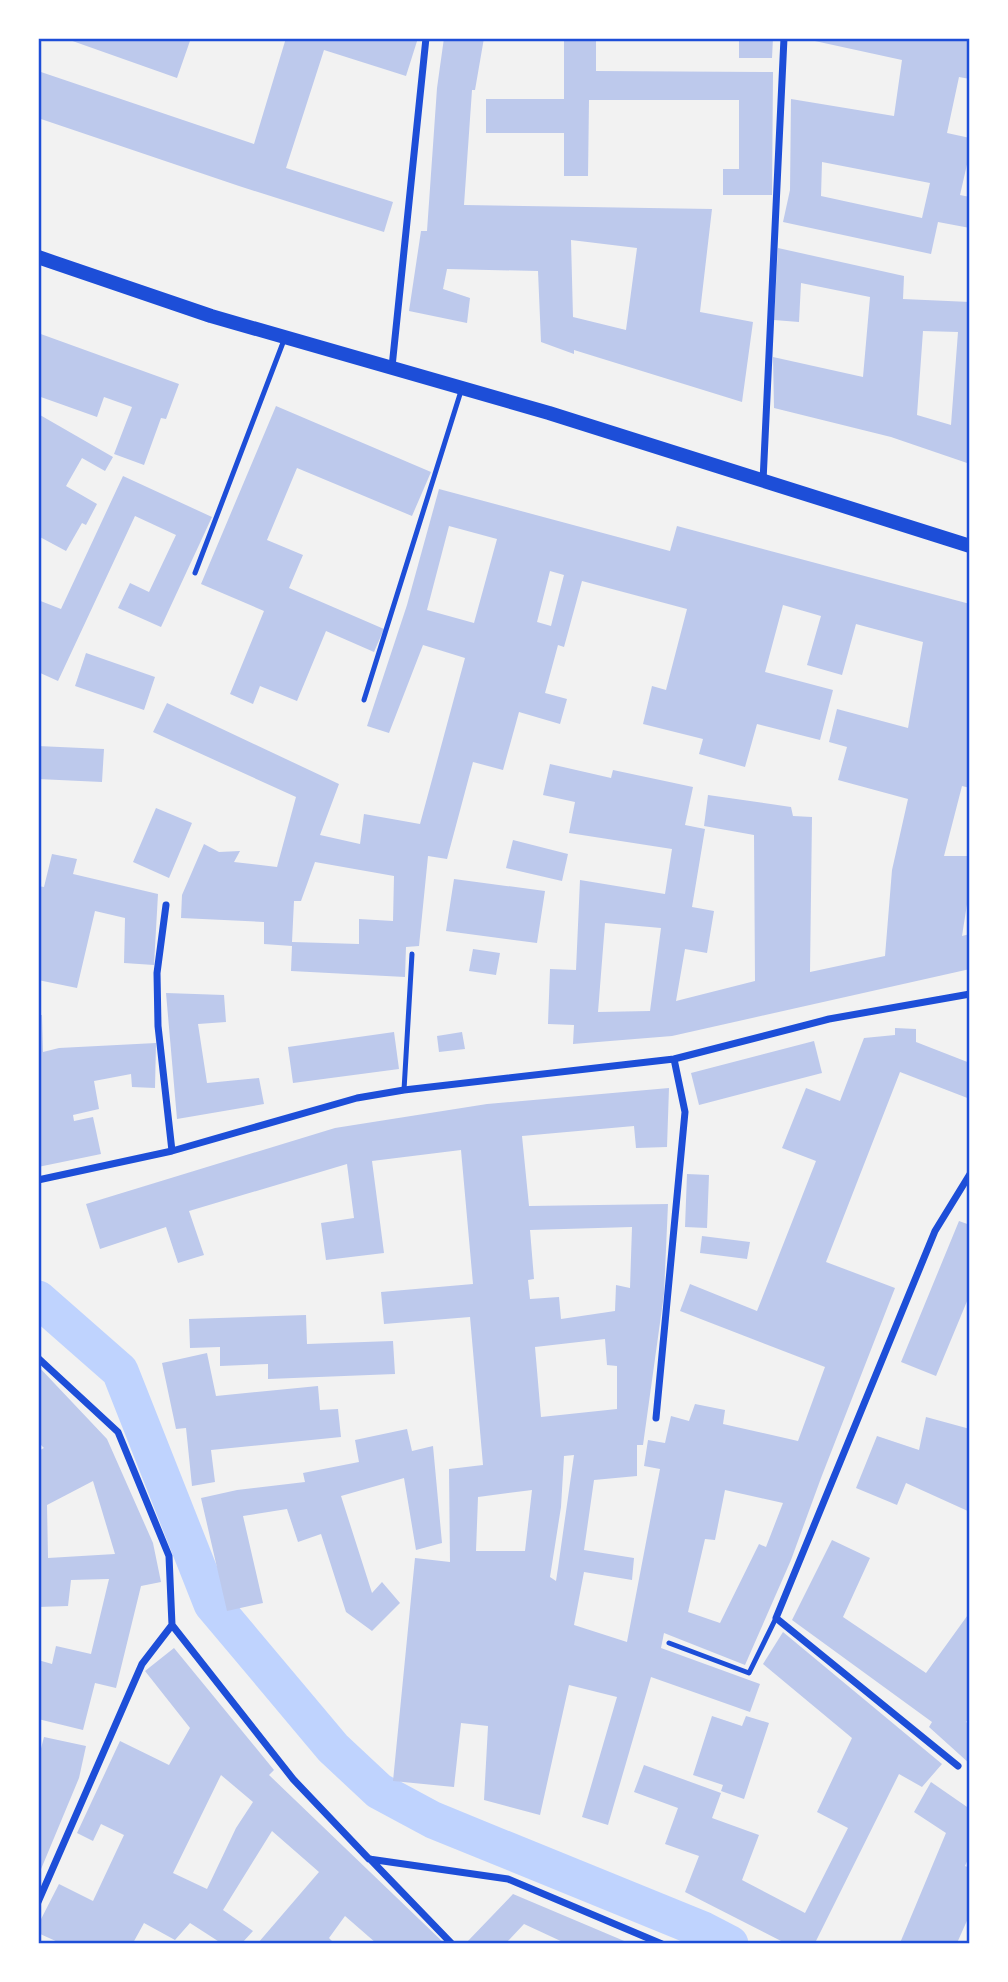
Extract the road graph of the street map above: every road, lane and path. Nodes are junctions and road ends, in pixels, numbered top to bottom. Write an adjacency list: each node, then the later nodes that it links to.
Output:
1 (426, 38): 5 (street)
2 (784, 38): 7 (street)
3 (38, 257): 4 (main road)
4 (285, 337): 5 (main road); 9 (lane)
5 (392, 368): 6 (main road)
6 (462, 388): 7 (main road); 10 (lane)
7 (763, 481): 8 (main road)
8 (970, 546)
9 (195, 573)
10 (364, 700)
11 (166, 905): 16 (street)
12 (412, 954): 15 (lane)
13 (970, 994): 14 (street)
14 (674, 1059): 15 (street); 20 (street)
15 (404, 1090): 16 (street)
16 (172, 1152): 18 (street)
17 (970, 1174): 21 (street)
18 (38, 1180)
19 (38, 1358): 22 (street)
20 (656, 1418)
21 (776, 1618): 23 (lane); 24 (street)
22 (172, 1625): 25 (street); 26 (street)
23 (669, 1643)
24 (958, 1766)
25 (369, 1858): 27 (street); 28 (street)
26 (38, 1902)
27 (452, 1944)
28 (662, 1944)

